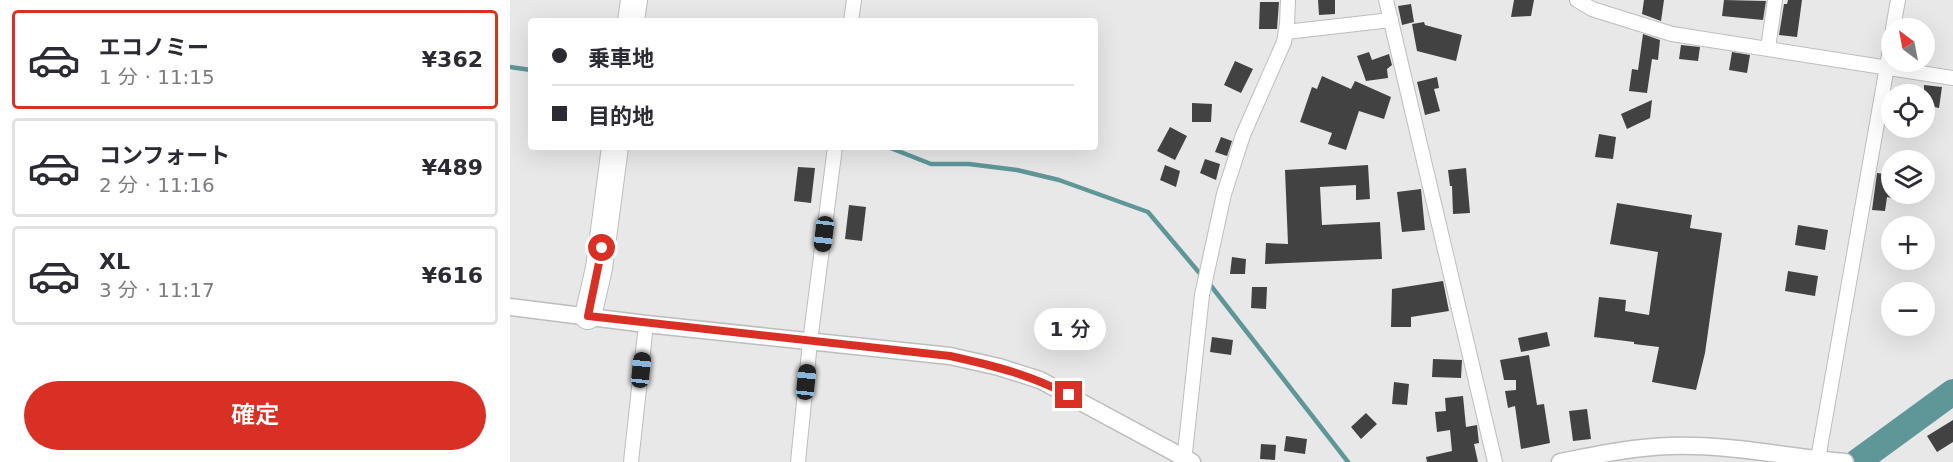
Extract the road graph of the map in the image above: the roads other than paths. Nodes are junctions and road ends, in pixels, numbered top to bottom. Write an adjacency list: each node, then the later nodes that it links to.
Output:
1 (617, 0): 9 (highway)
2 (634, 0): 10 (highway)
3 (854, 0): 11 (street)
4 (1288, 0): 14 (street)
5 (1386, 0): 13 (street)
6 (1577, 0): 15 (street)
7 (1775, 0): 15 (street)
8 (1898, 0): 12 (street)
9 (614, 18)
10 (631, 18)
11 (851, 18)
12 (1895, 18)
13 (1391, 20): 14 (street); 31 (street)
14 (1286, 32): 28 (street)
15 (1768, 48): 16 (street)
16 (1881, 65)
17 (1886, 72): 27 (street)
18 (1920, 72): 19 (street)
19 (1953, 78)
20 (600, 150): 24 (highway)
21 (615, 150): 24 (highway)
22 (835, 150): 26 (street)
23 (510, 307): 24 (street)
24 (588, 316): 25 (street)
25 (646, 324): 26 (street); 29 (street)
26 (810, 342): 28 (street); 30 (street)
27 (1818, 459): 32 (street); 33 (street)
28 (1187, 461)
29 (631, 462)
30 (798, 462)
31 (1495, 462)
32 (1560, 462)
33 (1840, 462): 34 (street)
34 (1845, 462)

